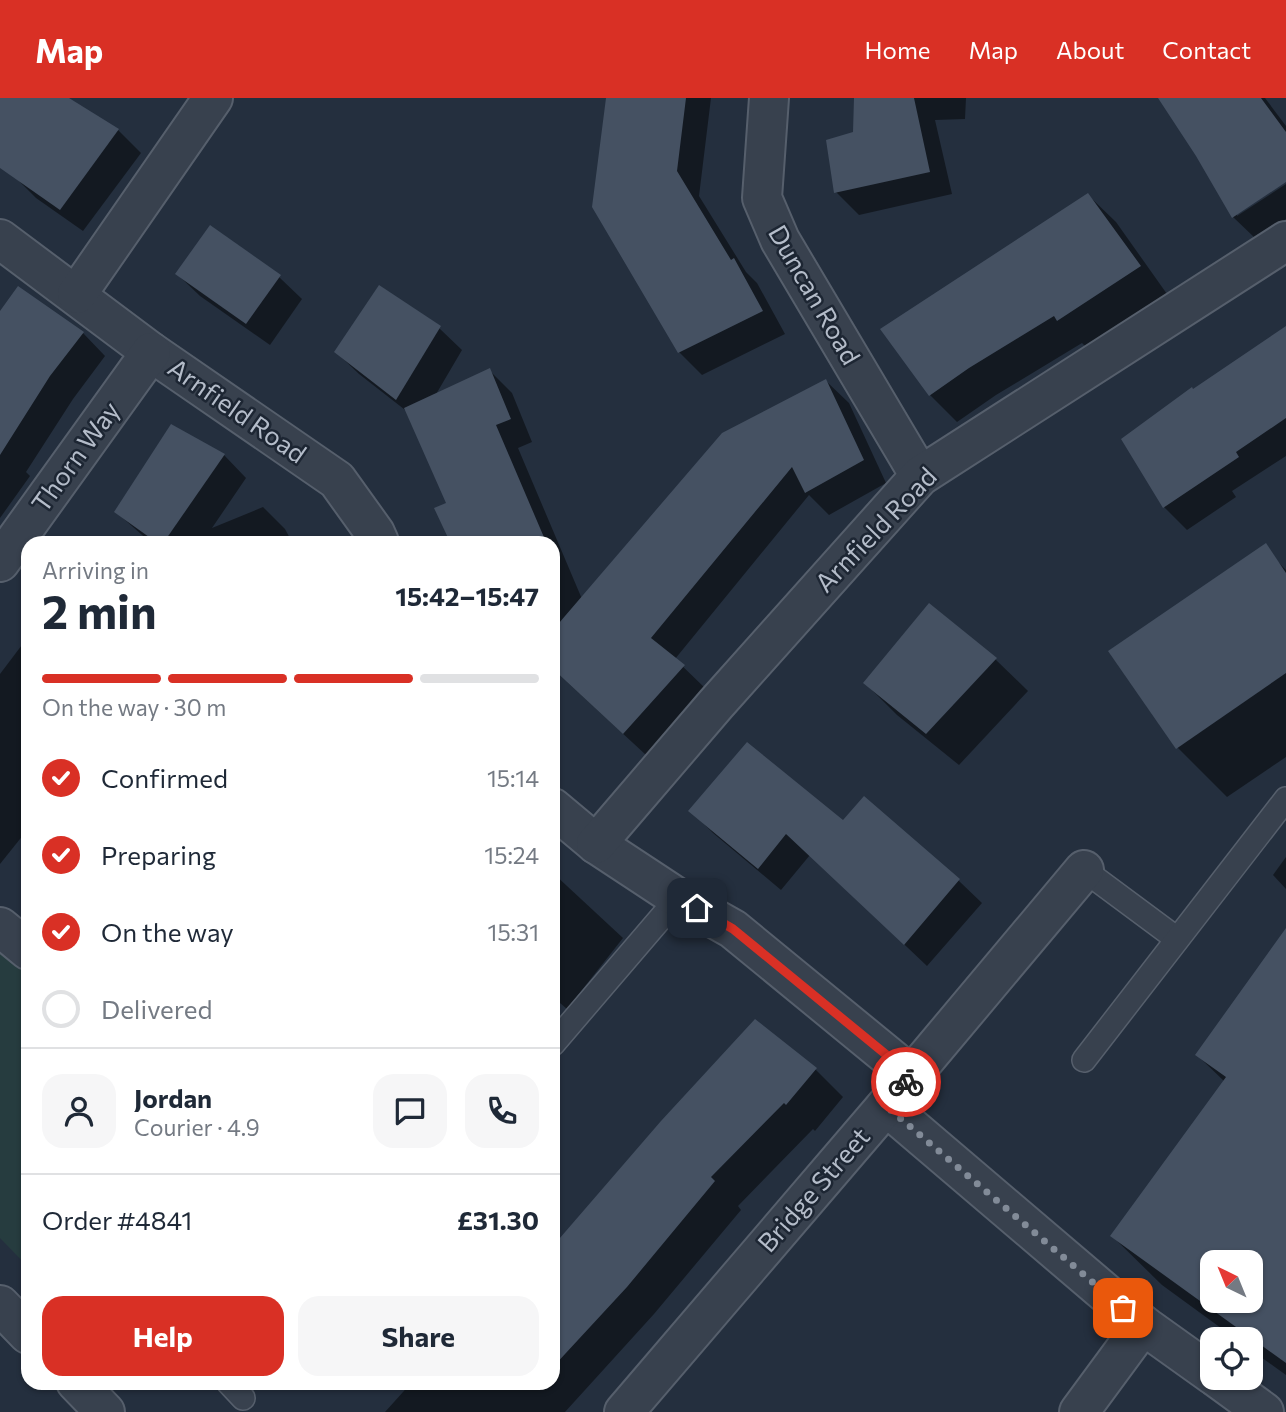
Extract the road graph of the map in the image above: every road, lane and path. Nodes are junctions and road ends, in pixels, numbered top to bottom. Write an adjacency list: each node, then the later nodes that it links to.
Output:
1 (213, 98): 5 (street)
2 (769, 98): 7 (street, Duncan Road)
3 (0, 239): 5 (street, Arnfield Road)
4 (1286, 241): 7 (street, Arnfield Road)
5 (77, 294): 6 (street, Arnfield Road)
6 (151, 352): 8 (street, Arnfield Road); 9 (street, Thorn Way)
7 (920, 476): 12 (street, Arnfield Road)
8 (376, 536)
9 (0, 562)
10 (1286, 799): 16 (lane)
11 (560, 814): 12 (street)
12 (596, 844): 14 (street)
13 (1084, 870): 16 (lane); 20 (street, Bridge Street)
14 (678, 898): 18 (lane); 20 (street)
15 (0, 927): 17 (street)
16 (1177, 939): 19 (lane)
17 (21, 944)
18 (560, 1036)
19 (1084, 1059)
20 (911, 1075): 21 (street, Bridge Street)
21 (886, 1106): 23 (street); 29 (street, Bridge Street)
22 (0, 1305): 24 (street)
23 (1143, 1325): 25 (street); 30 (street)
24 (21, 1327)
25 (1200, 1366)
26 (84, 1390): 28 (street)
27 (1233, 1390): 31 (street)
28 (105, 1412)
29 (624, 1412)
30 (1079, 1412)
31 (1264, 1412)

